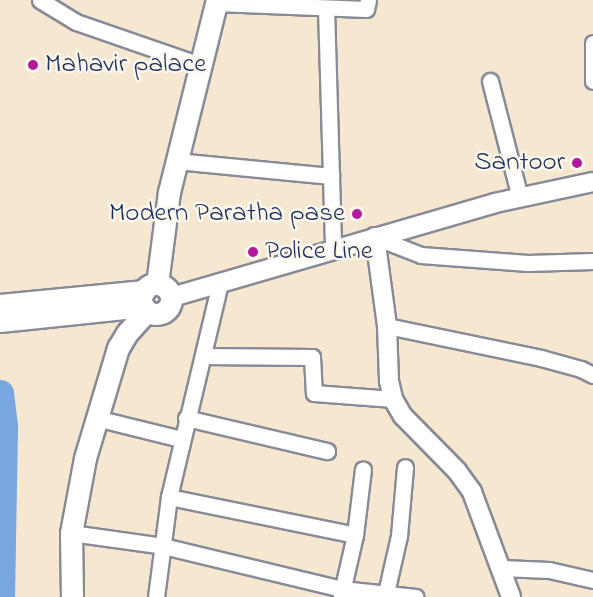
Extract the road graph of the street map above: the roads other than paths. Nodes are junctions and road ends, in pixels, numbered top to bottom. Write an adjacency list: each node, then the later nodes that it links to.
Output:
1 (40, 0): 4 (street)
2 (368, 0): 5 (street)
3 (216, 2): 5 (street); 7 (main road)
4 (61, 7): 7 (street)
5 (326, 8): 11 (street)
6 (593, 44): 9 (street)
7 (200, 65): 10 (main road)
8 (490, 81): 13 (street)
9 (593, 81)
10 (176, 161): 11 (street); 18 (main road)
11 (331, 176): 15 (street)
12 (593, 182): 13 (street)
13 (520, 198): 14 (street)
14 (375, 237): 15 (street); 16 (street); 22 (street)
15 (333, 249): 17 (street)
16 (593, 261)
17 (220, 283): 18 (street); 23 (street)
18 (152, 298): 20 (main road); 26 (main road)
19 (0, 305): 20 (main road)
20 (58, 308): 21 (main road)
21 (0, 321)
22 (387, 326): 24 (street); 25 (street)
23 (203, 356): 25 (street); 27 (street)
24 (593, 375)
25 (393, 399): 36 (street)
26 (96, 418): 28 (street); 33 (main road)
27 (186, 418): 28 (street); 29 (street)
28 (181, 439): 32 (street)
29 (327, 451)
30 (405, 467): 39 (street)
31 (363, 469): 34 (street)
32 (169, 497): 34 (street); 35 (street)
33 (71, 533): 35 (street); 40 (main road)
34 (355, 535): 38 (street)
35 (163, 546): 38 (street); 41 (street)
36 (502, 568): 37 (street); 43 (street)
37 (593, 580)
38 (342, 593): 39 (street)
39 (386, 593): 42 (street)
40 (72, 597)
41 (156, 597)
42 (416, 597)
43 (511, 597)

